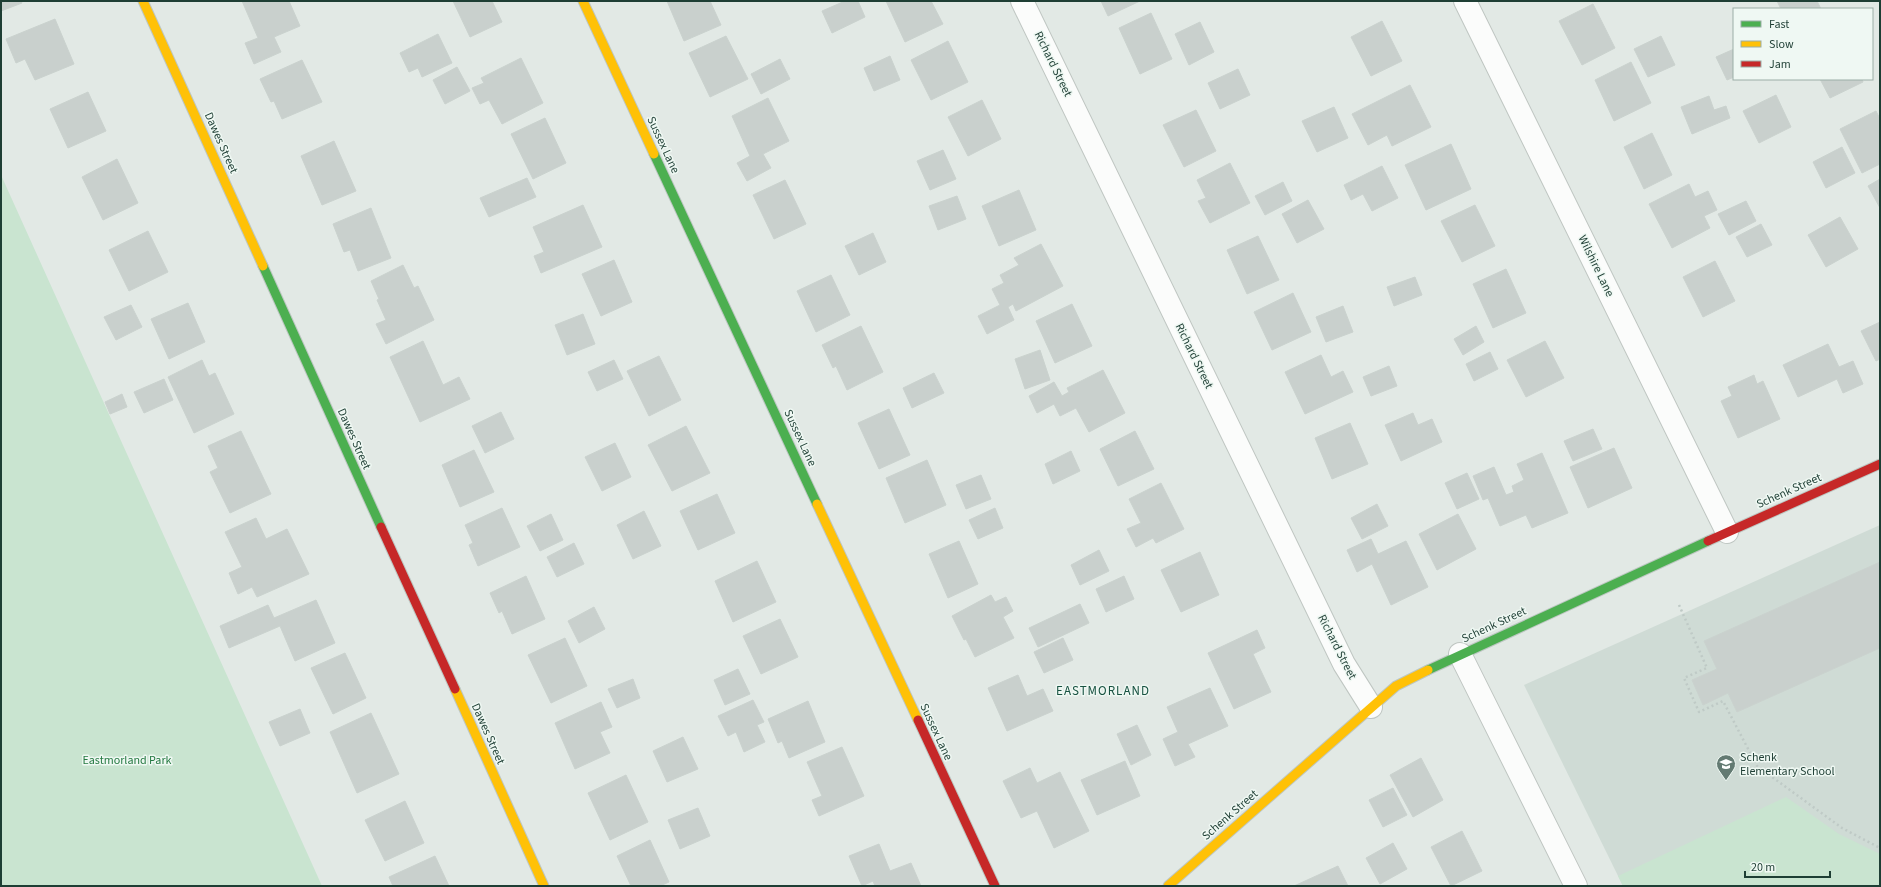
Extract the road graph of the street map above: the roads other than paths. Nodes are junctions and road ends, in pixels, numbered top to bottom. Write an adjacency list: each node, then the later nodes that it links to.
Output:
1 (143, 1): 9 (street, Dawes Street)
2 (583, 1): 10 (street, Sussex Lane)
3 (1022, 1): 8 (street, Richard Street)
4 (1465, 1): 6 (street, Wilshire Lane)
5 (1880, 464): 6 (street, Schenk Street)
6 (1727, 532): 7 (street, Schenk Street)
7 (1460, 654): 8 (street, Schenk Street); 12 (street)
8 (1371, 707): 11 (street, Schenk Street)
9 (544, 886)
10 (995, 886)
11 (1168, 886)
12 (1576, 886)

